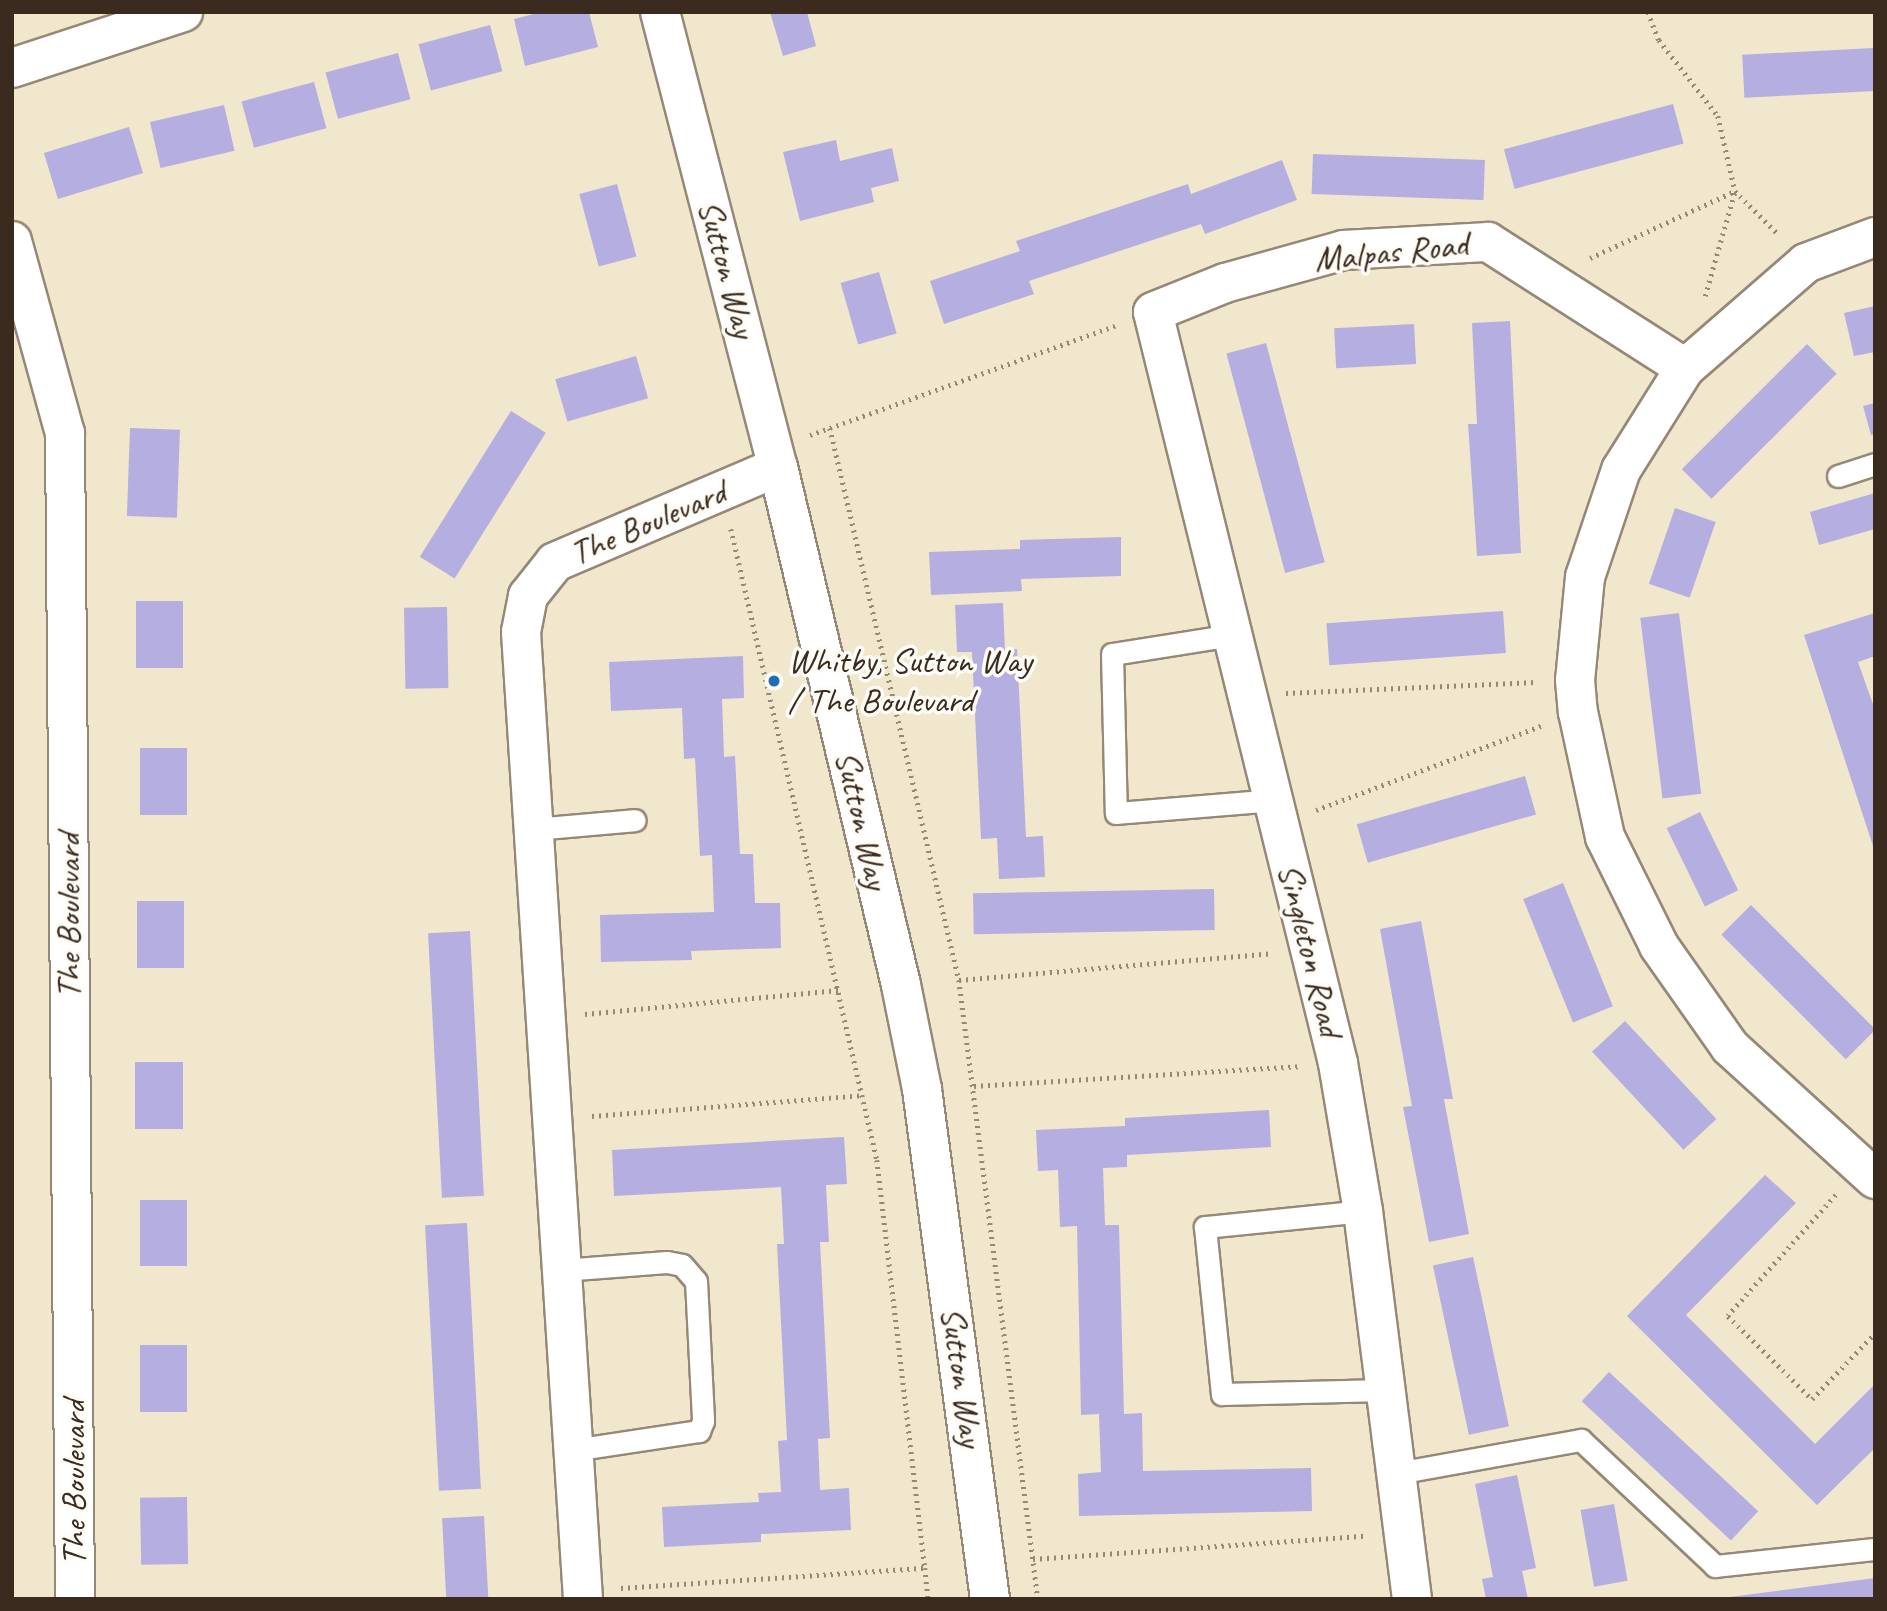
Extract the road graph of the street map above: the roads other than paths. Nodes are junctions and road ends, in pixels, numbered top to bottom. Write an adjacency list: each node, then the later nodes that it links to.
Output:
1 (183, 12): 3 (street)
2 (660, 12): 8 (street, Sutton Way)
3 (12, 68)
4 (1875, 237): 7 (street)
5 (12, 241): 23 (street, The Boulevard)
6 (1153, 312): 7 (street, Malpas Road); 11 (street, Singleton Road)
7 (1685, 368): 15 (street)
8 (776, 458): 14 (street, The Boulevard); 24 (street, Sutton Way)
9 (1875, 464): 10 (lane)
10 (1838, 476)
11 (1232, 635): 12 (street, Singleton Road); 12 (lane)
12 (1276, 812): 16 (street, Singleton Road)
13 (635, 820): 14 (lane)
14 (533, 829): 17 (street, The Boulevard)
15 (1868, 1173)
16 (1363, 1211): 18 (street, Singleton Road); 18 (lane)
17 (562, 1270): 19 (street, The Boulevard); 19 (lane)
18 (1384, 1390): 20 (street, Singleton Road)
19 (574, 1450): 22 (street, The Boulevard)
20 (1398, 1473): 21 (lane); 25 (street, Singleton Road)
21 (1875, 1549)
22 (583, 1595)
23 (75, 1599)
24 (990, 1599)
25 (1412, 1599)

